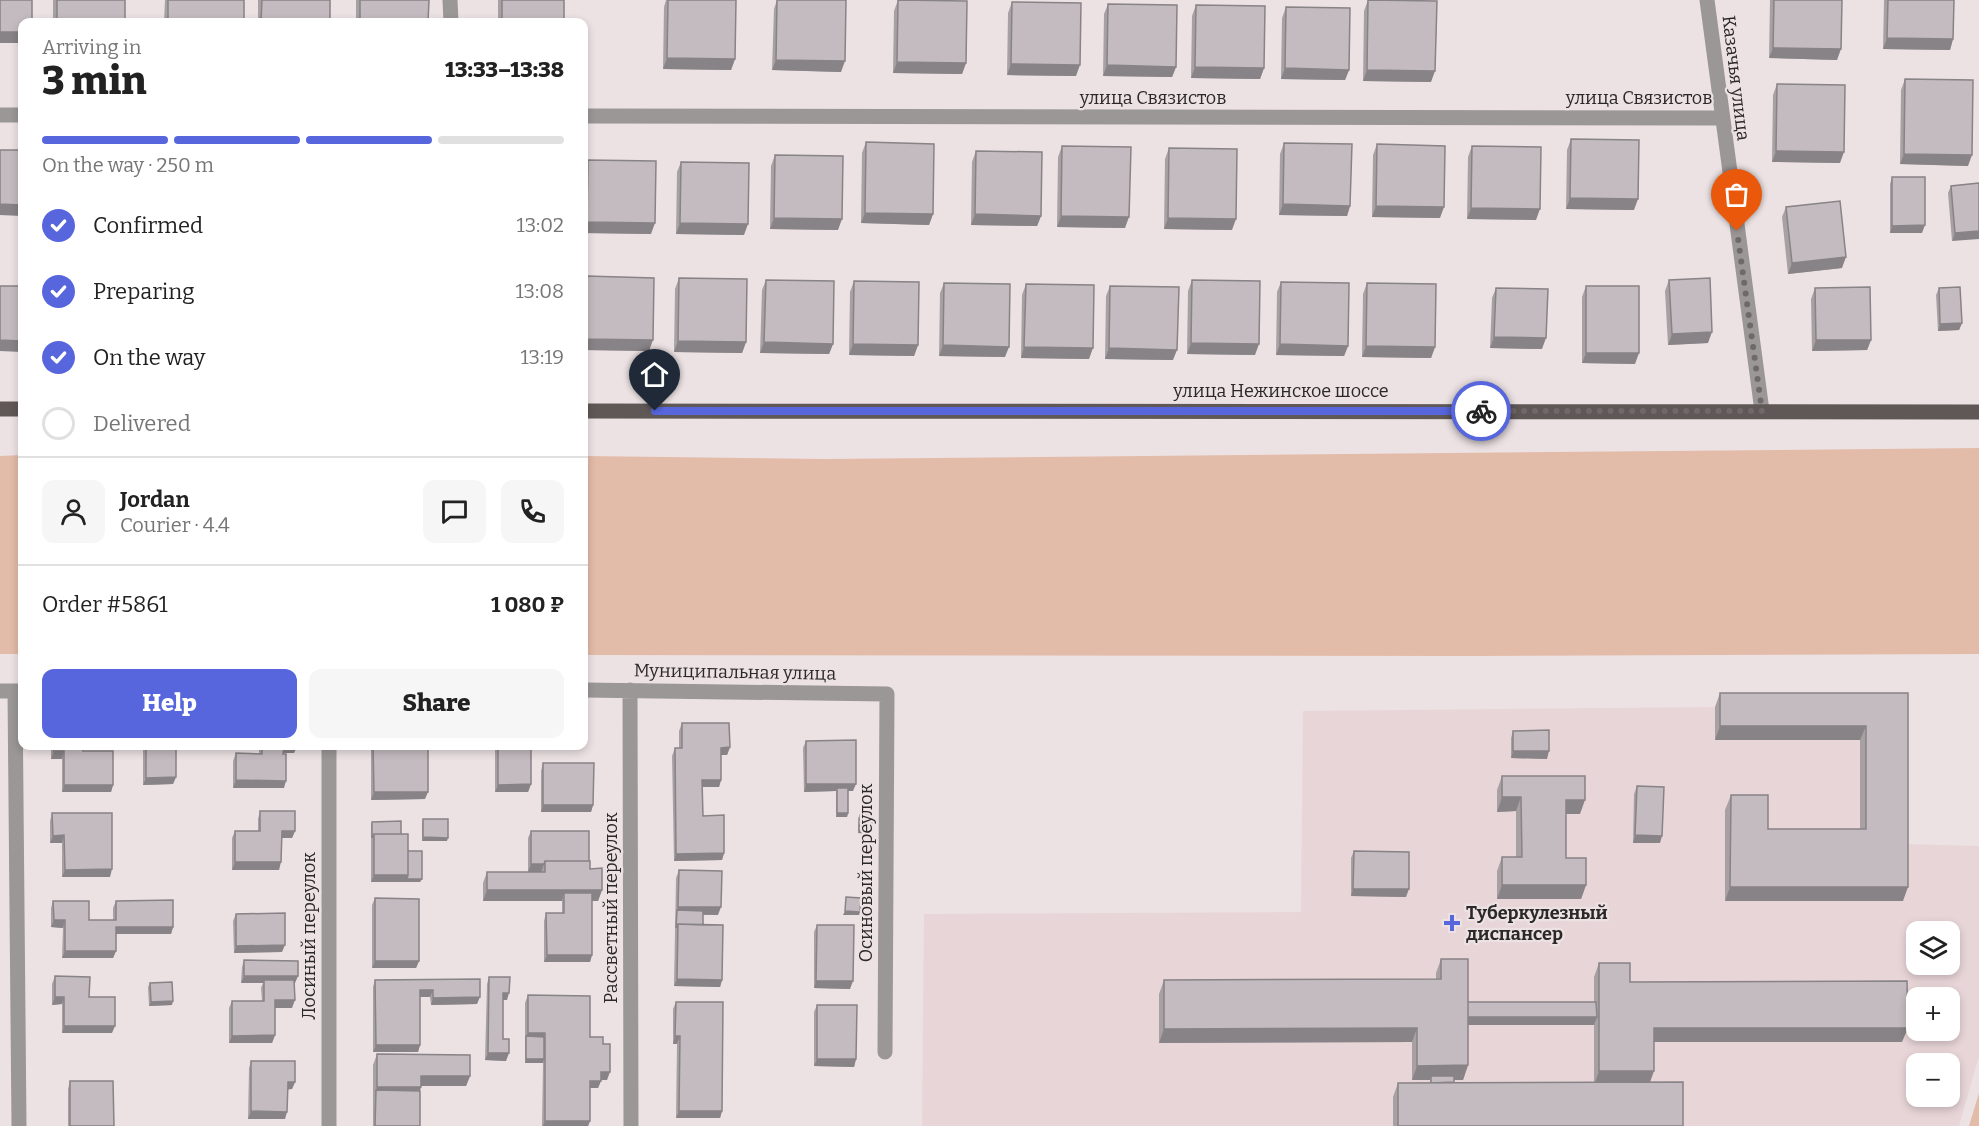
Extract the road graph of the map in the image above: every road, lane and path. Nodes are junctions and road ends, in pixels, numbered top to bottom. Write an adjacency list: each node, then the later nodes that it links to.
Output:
1 (450, 0): 3 (street)
2 (1707, 0): 7 (street, Казачья улица)
3 (451, 18)
4 (0, 115): 5 (street)
5 (18, 115)
6 (588, 116): 7 (street, улица Связистов)
7 (1722, 118): 11 (street, Казачья улица)
8 (0, 409): 9 (main road)
9 (18, 409)
10 (588, 411): 11 (main road, улица Нежинское шоссе)
11 (1762, 411): 12 (main road, улица Нежинское шоссе)
12 (1979, 412)
13 (588, 690): 14 (street, Муниципальная улица)
14 (630, 690): 16 (street, Муниципальная улица); 21 (street, Рассветный переулок)
15 (13, 691): 19 (street)
16 (886, 694): 18 (street, Осиновый переулок)
17 (328, 750): 20 (street, Лосиный переулок)
18 (885, 1052)
19 (19, 1126)
20 (329, 1126)
21 (631, 1126)

